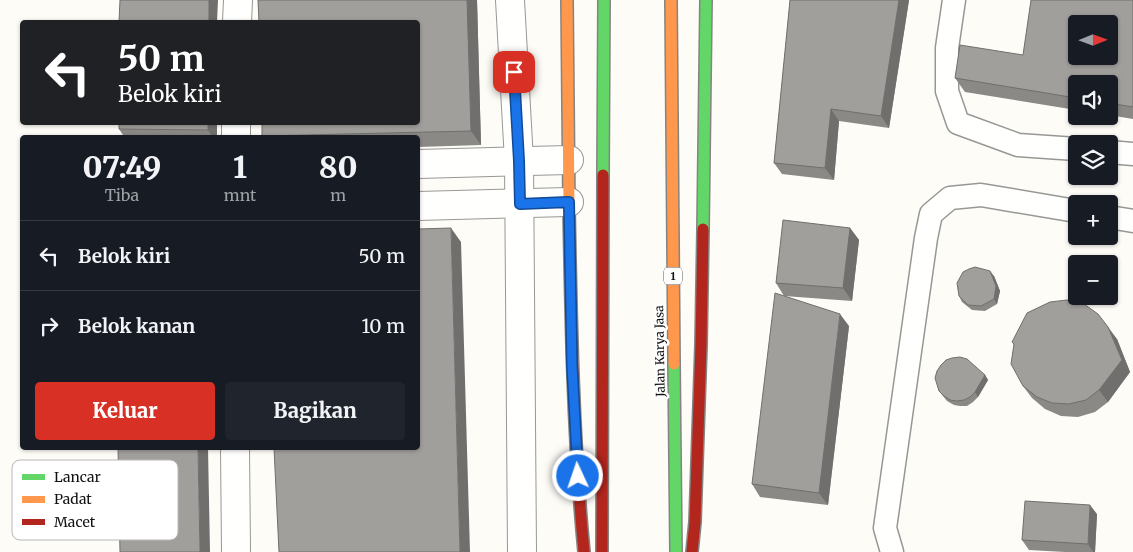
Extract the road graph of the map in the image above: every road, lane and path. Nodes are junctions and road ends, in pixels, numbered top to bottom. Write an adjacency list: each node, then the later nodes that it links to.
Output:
1 (238, 0): 8 (street)
2 (510, 0): 13 (street)
3 (567, 0): 12 (highway)
4 (604, 0): 25 (highway)
5 (671, 0): 26 (highway, Jalan Karya Jasa / 1)
6 (706, 0): 27 (highway)
7 (954, 0): 9 (lane)
8 (237, 20)
9 (1068, 149)
10 (1118, 153): 11 (lane)
11 (1133, 154)
12 (569, 160): 13 (street); 15 (highway)
13 (519, 161): 14 (street); 16 (street)
14 (420, 164)
15 (569, 202): 16 (street); 24 (highway)
16 (520, 204): 17 (street); 23 (street)
17 (420, 206)
18 (1068, 210): 28 (lane)
19 (1118, 218): 20 (lane)
20 (1133, 221)
21 (235, 450): 22 (street)
22 (236, 552)
23 (522, 552)
24 (584, 552)
25 (602, 552)
26 (676, 552)
27 (692, 552)
28 (892, 552)

